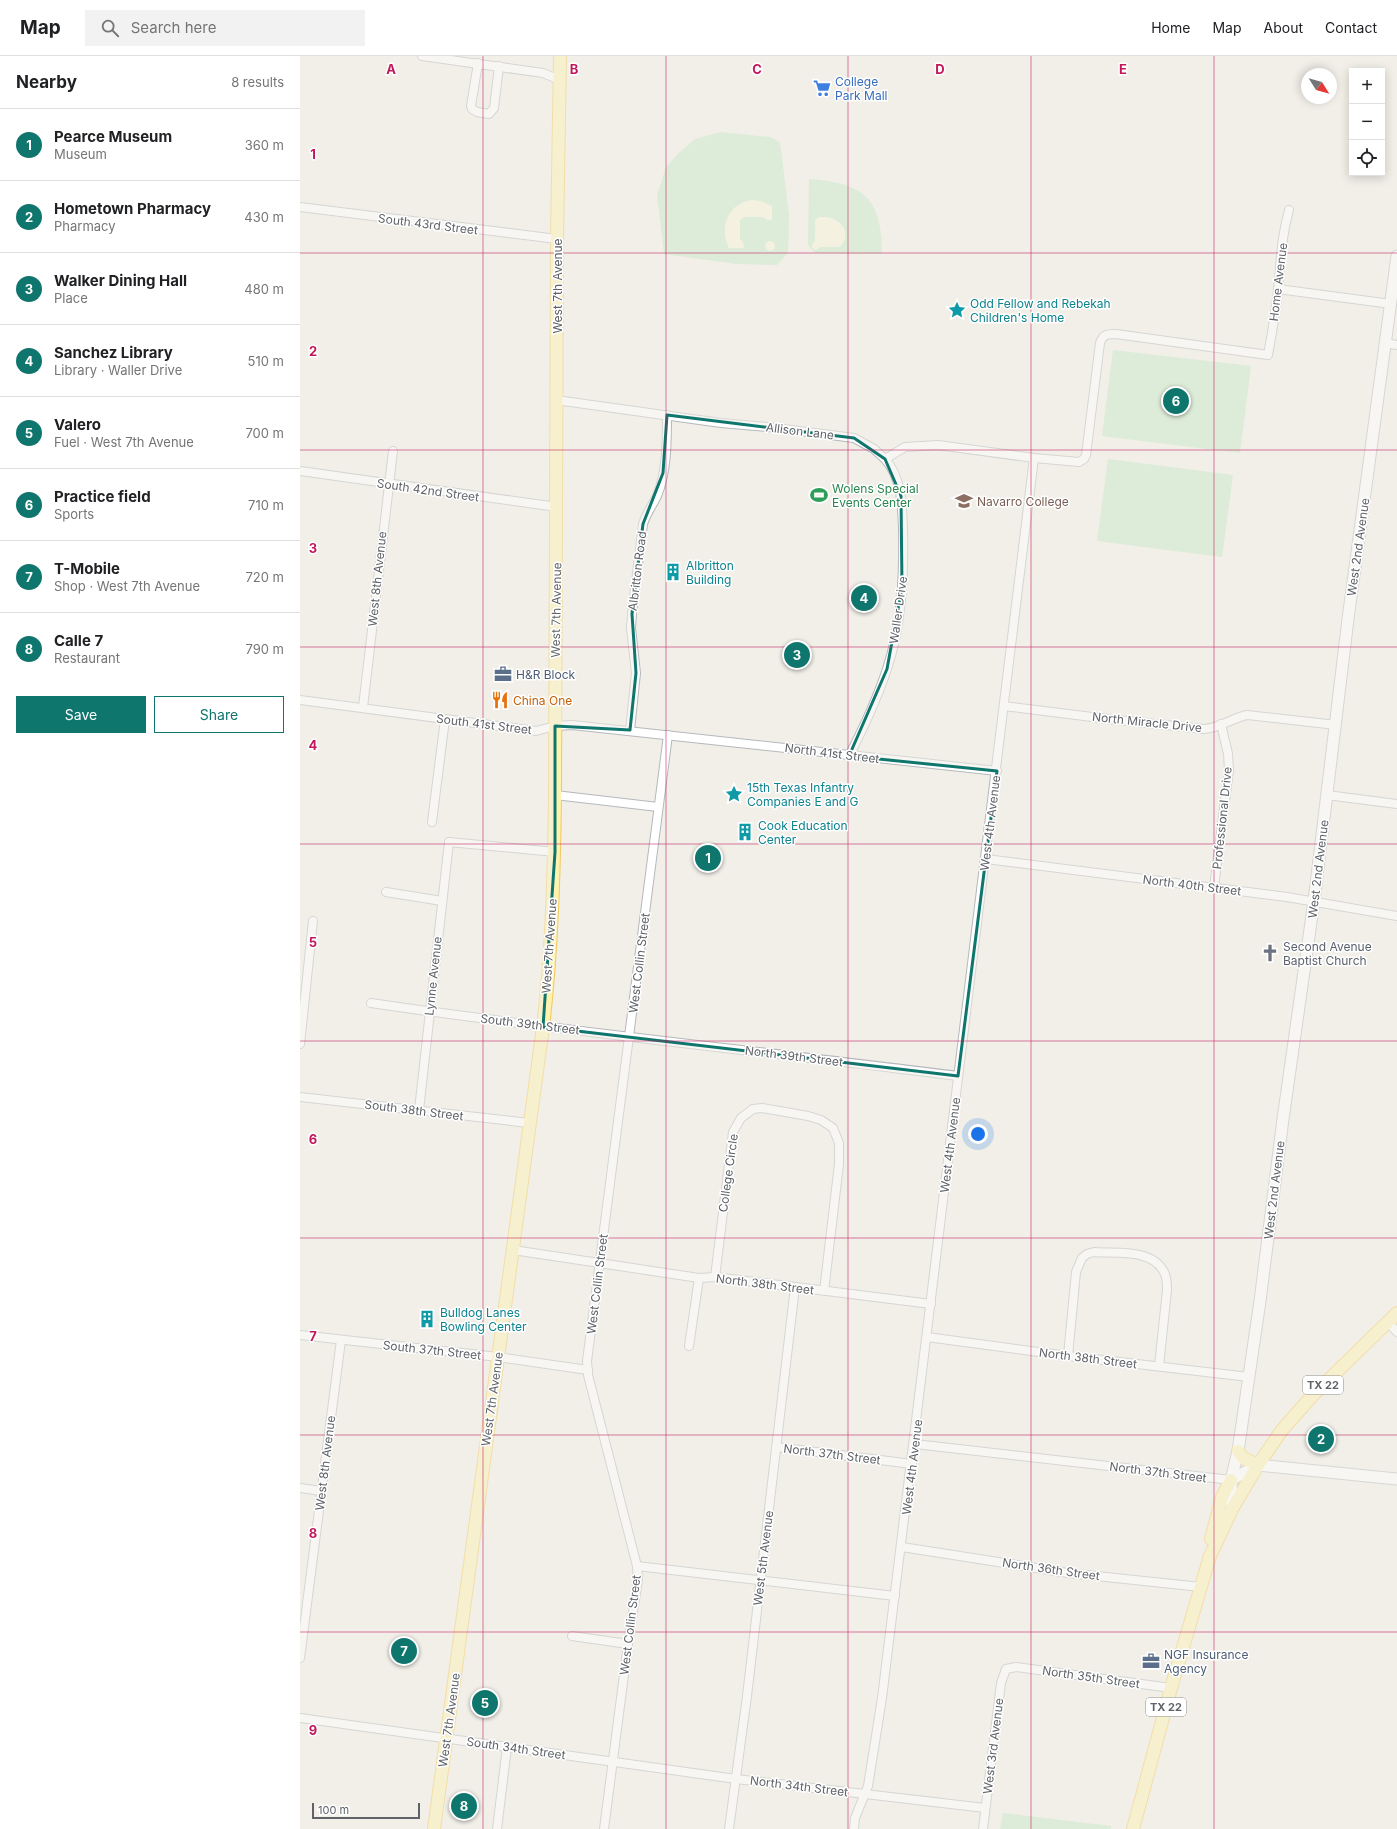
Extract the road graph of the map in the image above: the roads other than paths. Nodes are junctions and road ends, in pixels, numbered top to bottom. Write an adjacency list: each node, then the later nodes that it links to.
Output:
1 (422, 56): 3 (street)
2 (560, 56): 5 (main road, West 7th Avenue)
3 (478, 63): 4 (street); 4 (street)
4 (500, 66): 5 (street)
5 (560, 80): 8 (main road, West 7th Avenue)
6 (300, 207): 8 (street, South 43rd Street)
7 (1290, 210): 10 (street, Home Avenue)
8 (557, 240): 14 (main road, West 7th Avenue)
9 (1397, 256): 11 (street, West 2nd Avenue)
10 (1278, 289): 11 (street); 17 (street, Home Avenue)
11 (1391, 304): 12 (street, West 2nd Avenue)
12 (1385, 343): 13 (street); 27 (street, West 2nd Avenue)
13 (1397, 345)
14 (556, 400): 15 (street, Allison Lane); 21 (main road, West 7th Avenue)
15 (667, 415): 18 (street, Allison Lane); 29 (street, Albritton Road)
16 (393, 451): 20 (street, West 8th Avenue)
17 (1034, 458): 18 (street); 23 (street, West 4th Avenue)
18 (885, 459): 31 (street, Waller Drive)
19 (300, 471): 20 (street, South 42nd Street)
20 (388, 485): 21 (street, South 42nd Street); 24 (street, West 8th Avenue)
21 (557, 507): 28 (main road, West 7th Avenue)
22 (300, 700): 24 (street, South 41st Street)
23 (1004, 706): 26 (street, North Miracle Drive); 32 (street, West 4th Avenue)
24 (363, 707): 25 (street, South 41st Street)
25 (445, 719): 28 (street, South 41st Street); 37 (street)
26 (1221, 724): 27 (street, North Miracle Drive); 40 (street, Professional Drive)
27 (1336, 725): 34 (street, West 2nd Avenue)
28 (555, 726): 29 (street, South 41st Street); 33 (main road, West 7th Avenue)
29 (630, 730): 30 (street, South 41st Street)
30 (668, 735): 31 (street, North 41st Street); 36 (street, West Collin Street)
31 (849, 756): 32 (street, North 41st Street)
32 (997, 771): 39 (street, West 4th Avenue)
33 (556, 795): 36 (street); 38 (main road, West 7th Avenue)
34 (1327, 795): 35 (street); 43 (street, West 2nd Avenue)
35 (1397, 804)
36 (658, 807): 49 (street, West Collin Street)
37 (432, 822)
38 (554, 852): 42 (street, Lynne Avenue); 48 (main road, West 7th Avenue)
39 (986, 859): 40 (street, North 40th Street); 51 (street, West 4th Avenue)
40 (1214, 887): 43 (street, North 40th Street)
41 (386, 892): 42 (street)
42 (442, 901): 47 (street, Lynne Avenue)
43 (1314, 902): 44 (street, North 40th Street); 73 (street, West 2nd Avenue)
44 (1397, 916)
45 (313, 921): 50 (street)
46 (371, 1003): 47 (street, South 39th Street)
47 (429, 1011): 48 (street, South 39th Street); 53 (street, Lynne Avenue)
48 (542, 1027): 49 (street, South 39th Street); 54 (main road, West 7th Avenue)
49 (630, 1037): 51 (street, North 39th Street); 56 (street, West Collin Street)
50 (300, 1044)
51 (958, 1076): 61 (street, West 4th Avenue)
52 (300, 1097): 53 (street, South 38th Street)
53 (418, 1110): 54 (street, South 38th Street)
54 (529, 1123): 55 (main road, West 7th Avenue)
55 (513, 1250): 56 (street); 70 (main road, West 7th Avenue)
56 (600, 1263): 58 (street, North 38th Street); 72 (street, West Collin Street)
57 (715, 1277): 58 (street, North 38th Street); 59 (street, North 38th Street); 60 (street, College Circle)
58 (699, 1278): 68 (street)
59 (795, 1287): 60 (street, North 38th Street); 75 (street, West 5th Avenue)
60 (824, 1291): 61 (street, North 38th Street)
61 (931, 1304): 66 (street, West 4th Avenue)
62 (1397, 1313): 63 (main road, TX 22)
63 (1388, 1322): 64 (street); 78 (main road, TX 22)
64 (1397, 1332)
65 (300, 1335): 67 (street, South 37th Street)
66 (927, 1337): 69 (street, North 38th Street); 74 (street, West 4th Avenue)
67 (341, 1340): 70 (street, South 37th Street); 82 (street, West 8th Avenue)
68 (689, 1346)
69 (1068, 1356): 71 (street, North 38th Street); 71 (street)
70 (498, 1358): 72 (street, South 37th Street); 97 (main road, West 7th Avenue)
71 (1159, 1366): 73 (street, North 38th Street)
72 (588, 1370): 86 (street, West Collin Street)
73 (1249, 1377): 76 (street, West 2nd Avenue)
74 (915, 1444): 77 (street, West 4th Avenue); 80 (street, North 37th Street)
75 (776, 1447): 77 (street, North 37th Street); 87 (street, West 5th Avenue)
76 (1238, 1451): 78 (main road); 80 (street, West 2nd Avenue)
77 (912, 1464): 84 (street, West 4th Avenue)
78 (1258, 1465): 79 (street); 80 (street); 83 (main road, TX 22)
79 (1397, 1479)
80 (1231, 1480): 83 (street, West 2nd Avenue); 85 (main road)
81 (300, 1488): 82 (street)
82 (321, 1491): 90 (street, West 8th Avenue)
83 (1232, 1509): 85 (main road, TX 22)
84 (902, 1547): 88 (street, North 36th Street); 89 (street, West 4th Avenue)
85 (1210, 1556): 88 (main road, TX 22)
86 (637, 1566): 87 (street); 92 (street, West Collin Street)
87 (760, 1580): 89 (street); 100 (street, West 5th Avenue)
88 (1201, 1587): 95 (main road, TX 22)
89 (895, 1596): 101 (street, West 4th Avenue)
90 (303, 1602): 93 (street, West 8th Avenue)
91 (572, 1636): 92 (street)
92 (628, 1644): 99 (street, West Collin Street)
93 (300, 1658)
94 (1012, 1667): 95 (street, North 35th Street); 102 (street, West 3rd Avenue)
95 (1171, 1688): 109 (main road, TX 22)
96 (300, 1718): 97 (street, South 34th Street)
97 (446, 1738): 98 (street, South 34th Street); 103 (main road, West 7th Avenue)
98 (507, 1747): 99 (street, South 34th Street); 104 (street)
99 (613, 1762): 100 (street, North 34th Street); 105 (street, West Collin Street)
100 (736, 1779): 101 (street, North 34th Street); 106 (street, West 5th Avenue)
101 (864, 1794): 102 (street, North 34th Street); 107 (street, West 4th Avenue)
102 (985, 1808): 108 (street, West 3rd Avenue)
103 (434, 1829)
104 (497, 1829)
105 (604, 1829)
106 (729, 1829)
107 (854, 1829)
108 (983, 1829)
109 (1132, 1829)

